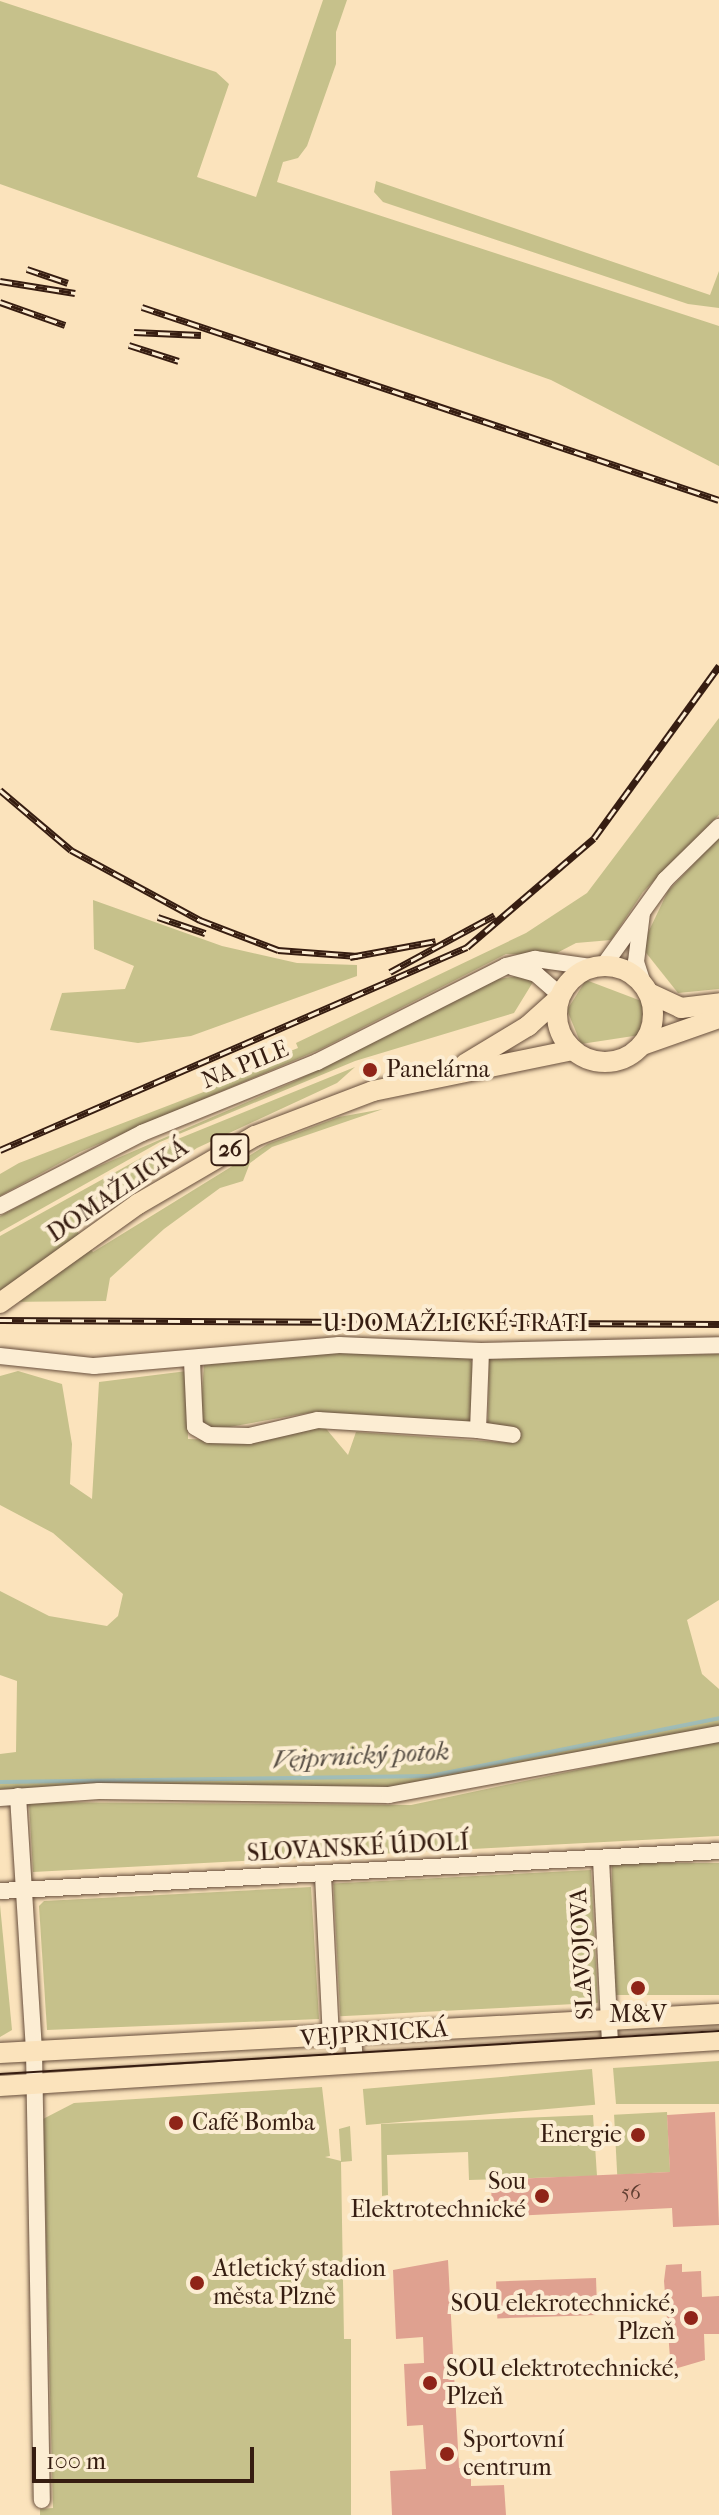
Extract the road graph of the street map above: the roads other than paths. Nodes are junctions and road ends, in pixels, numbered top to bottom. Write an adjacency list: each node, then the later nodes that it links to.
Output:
1 (719, 827): 2 (street)
2 (642, 911): 4 (street); 5 (street)
3 (506, 966): 4 (street, NA PILE); 6 (street); 12 (street, NA PILE)
4 (598, 966): 5 (main road); 6 (main road, DOMAŽLICKÁ / 26)
5 (646, 989): 7 (main road); 9 (main road)
6 (560, 996): 10 (main road); 11 (main road, DOMAŽLICKÁ / 26)
7 (719, 1003)
8 (719, 1018): 9 (main road, DOMAŽLICKÁ / 26)
9 (642, 1045): 10 (main road, DOMAŽLICKÁ / 26)
10 (573, 1050): 11 (main road, DOMAŽLICKÁ / 26)
11 (452, 1071): 13 (main road, DOMAŽLICKÁ / 26)
12 (0, 1206)
13 (0, 1303)
14 (719, 1345): 15 (street, U DOMAŽLICKÉ TRATI)
15 (481, 1351): 17 (street, U DOMAŽLICKÉ TRATI); 18 (street)
16 (0, 1356): 17 (street, U DOMAŽLICKÉ TRATI)
17 (192, 1361): 18 (street)
18 (478, 1430): 19 (street)
19 (513, 1435)
20 (719, 1734): 21 (street)
21 (18, 1796): 22 (street); 26 (street)
22 (0, 1798)
23 (719, 1851): 24 (street, SLOVANSKÉ ÚDOLÍ)
24 (601, 1859): 25 (street, SLOVANSKÉ ÚDOLÍ); 29 (street, SLAVOJOVA)
25 (323, 1875): 26 (street, SLOVANSKÉ ÚDOLÍ); 31 (street)
26 (21, 1890): 27 (street, SLOVANSKÉ ÚDOLÍ); 34 (street)
27 (0, 1891)
28 (719, 2014): 29 (main road, VEJPRNICKÁ)
29 (609, 2020): 30 (main road, VEJPRNICKÁ); 33 (street, SLAVOJOVA)
30 (353, 2035): 31 (main road, VEJPRNICKÁ); 36 (street)
31 (331, 2036): 34 (main road, VEJPRNICKÁ)
32 (719, 2040): 33 (main road, VEJPRNICKÁ)
33 (610, 2046): 36 (main road, VEJPRNICKÁ)
34 (34, 2051): 35 (main road, VEJPRNICKÁ); 38 (street)
35 (0, 2053)
36 (355, 2061): 38 (main road, VEJPRNICKÁ)
37 (0, 2086): 38 (main road, VEJPRNICKÁ)
38 (33, 2087): 39 (street)
39 (42, 2500)

